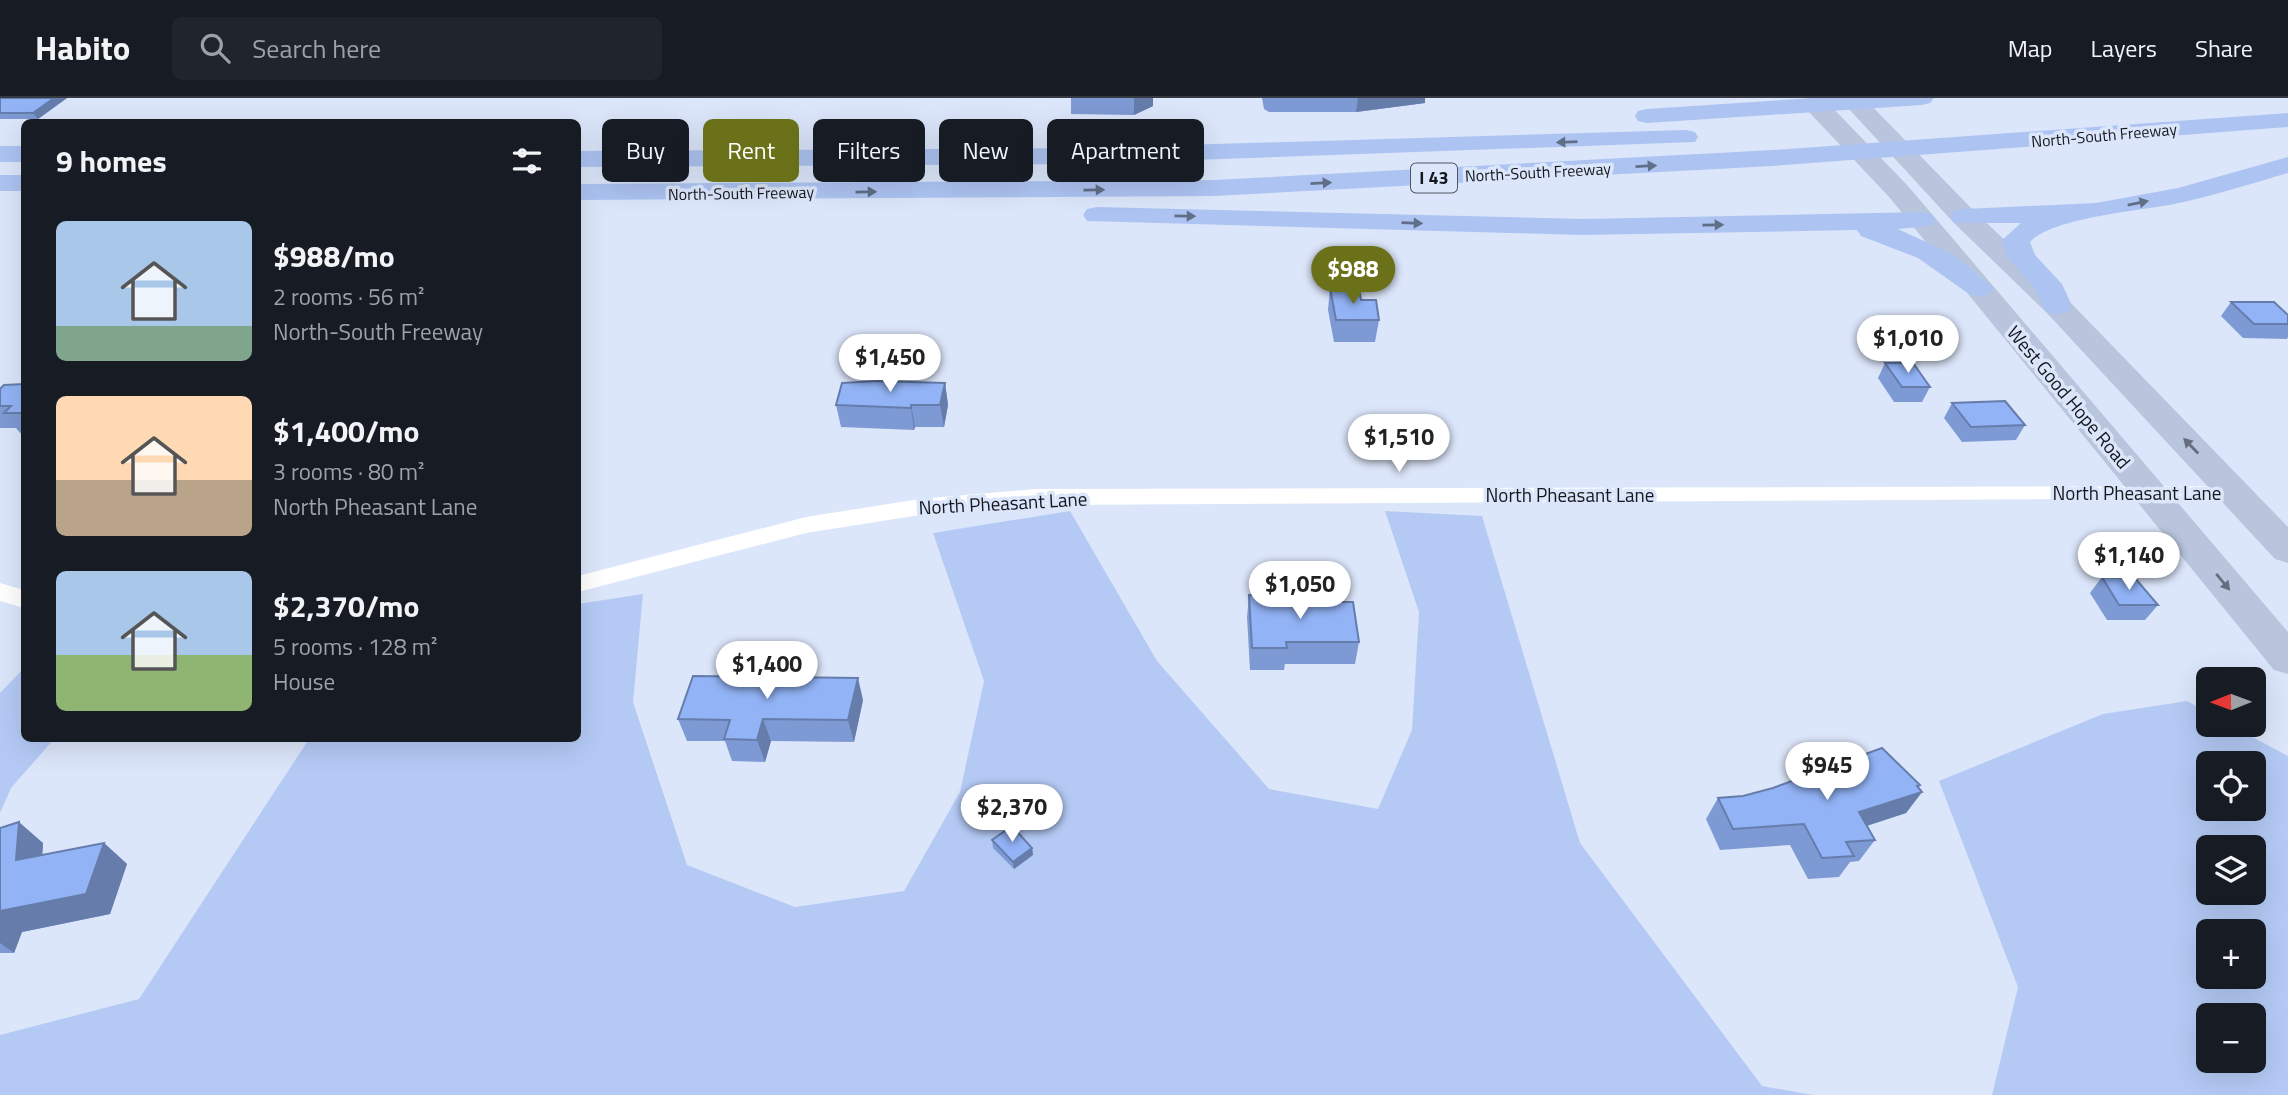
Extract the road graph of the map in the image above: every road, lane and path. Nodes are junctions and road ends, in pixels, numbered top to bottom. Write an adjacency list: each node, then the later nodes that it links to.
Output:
1 (1755, 98): 5 (highway)
2 (1922, 98): 3 (highway)
3 (1862, 109): 4 (highway); 18 (main road)
4 (1823, 112): 5 (highway); 19 (main road, West Good Hope Road)
5 (1689, 114): 8 (highway)
6 (2288, 120): 15 (highway, North-South Freeway / I 43, one-way to 6)
7 (1914, 123): 11 (highway, North-South Freeway / I 43, one-way to 11)
8 (581, 147)
9 (0, 154): 10 (highway)
10 (21, 154)
11 (581, 159)
12 (2288, 165): 17 (highway, one-way to 12)
13 (0, 183): 14 (highway)
14 (21, 183)
15 (581, 192)
16 (581, 204): 20 (highway, one-way to 20)
17 (2070, 214): 18 (highway); 22 (highway)
18 (1964, 217): 19 (main road); 22 (main road)
19 (1922, 220): 20 (highway); 21 (main road, West Good Hope Road)
20 (1788, 224): 21 (highway)
21 (1979, 288): 24 (main road, West Good Hope Road)
22 (2057, 306): 23 (main road, one-way to 22)
23 (2236, 493): 24 (street, North Pheasant Lane); 25 (main road)
24 (2150, 494): 26 (street, North Pheasant Lane); 29 (main road, West Good Hope Road, one-way to 29)
25 (2288, 550)
26 (581, 583)
27 (0, 592): 28 (street)
28 (21, 598)
29 (2288, 659)

